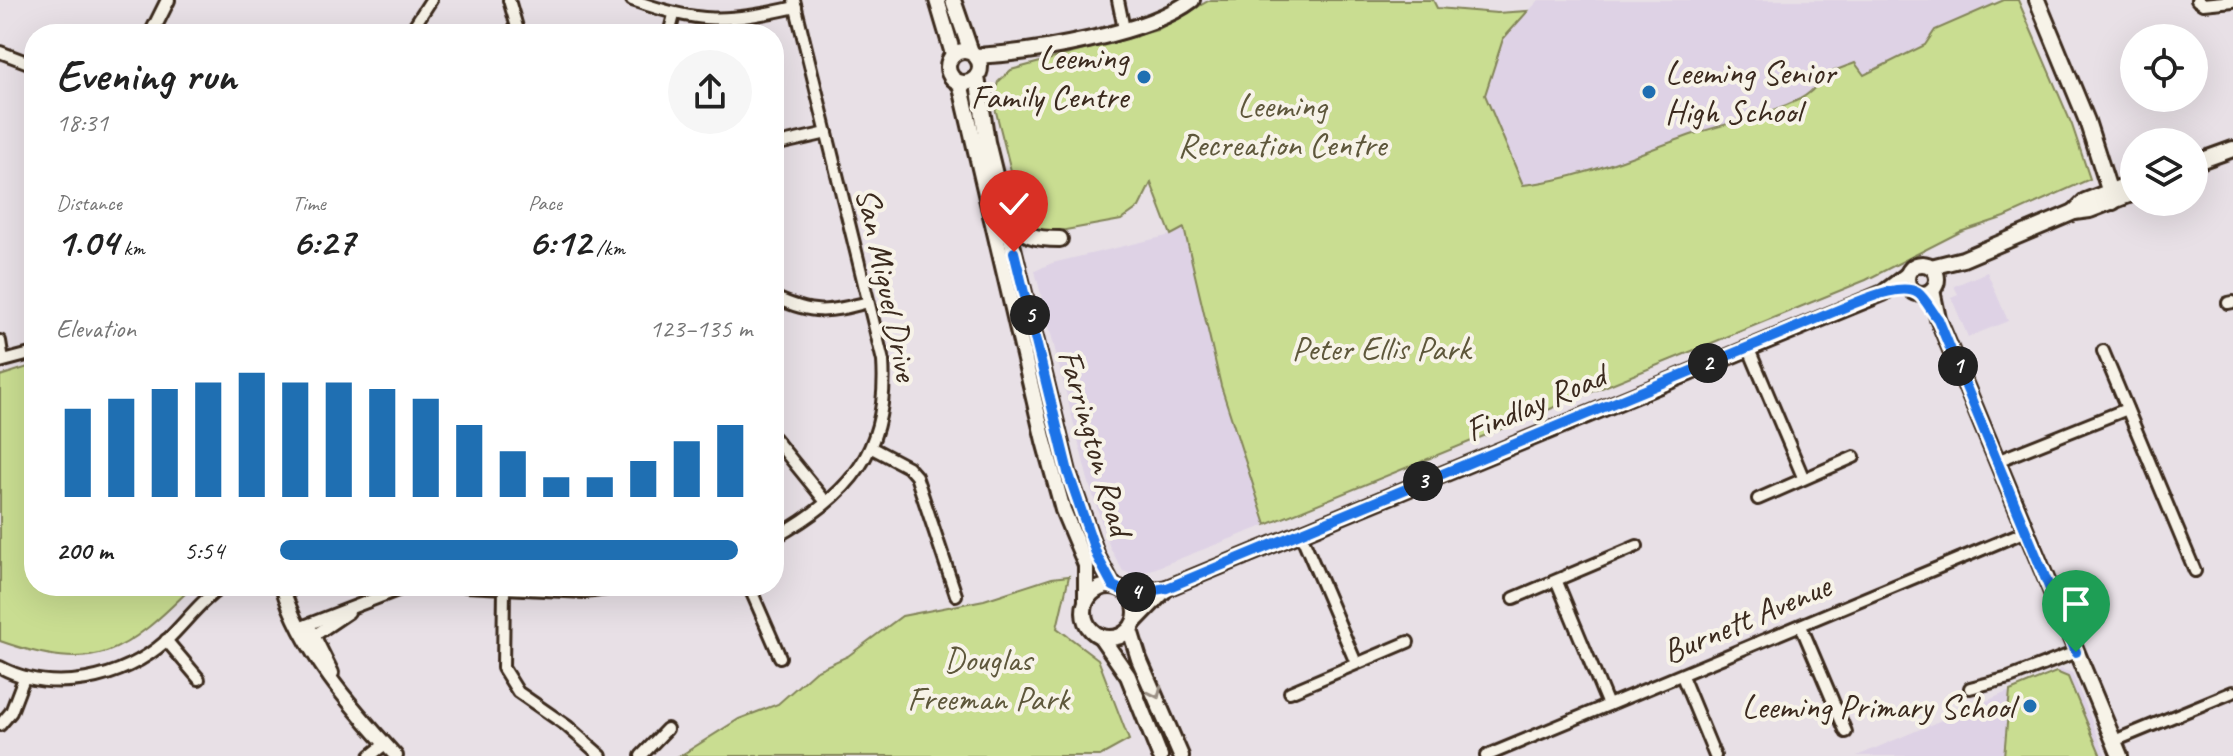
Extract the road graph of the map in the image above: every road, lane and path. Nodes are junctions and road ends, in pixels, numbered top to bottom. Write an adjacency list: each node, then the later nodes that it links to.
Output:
1 (168, 0): 14 (street)
2 (509, 0): 16 (street)
3 (632, 0): 13 (street)
4 (937, 0): 20 (main road)
5 (953, 0): 21 (main road)
6 (1118, 0): 18 (street)
7 (1192, 0): 18 (main road)
8 (2037, 0): 31 (main road)
9 (2197, 0): 11 (street)
10 (429, 1): 15 (street)
11 (2233, 1)
12 (795, 4): 13 (street); 26 (street, San Miguel Drive)
13 (674, 15): 17 (street)
14 (156, 24)
15 (415, 24)
16 (516, 24)
17 (672, 24)
18 (1124, 29): 22 (main road)
19 (0, 52): 23 (street)
20 (953, 54): 21 (main road); 25 (main road)
21 (974, 54): 22 (main road); 24 (main road)
22 (1011, 55): 24 (main road)
23 (24, 61)
24 (978, 75): 25 (main road); 27 (main road, Farrington Road)
25 (960, 83): 69 (main road, Farrington Road)
26 (827, 133): 28 (street); 39 (street, San Miguel Drive)
27 (987, 142): 32 (main road); 59 (main road, Farrington Road)
28 (784, 143)
29 (2233, 149): 30 (main road)
30 (2208, 158)
31 (2119, 194): 33 (main road)
32 (1060, 239)
33 (1963, 259): 34 (main road); 36 (main road)
34 (1931, 267): 35 (main road, Findlay Road); 36 (main road)
35 (1907, 275): 36 (main road); 37 (main road, Findlay Road)
36 (1925, 290): 37 (main road, Findlay Road); 49 (main road)
37 (1883, 293): 41 (main road, Findlay Road)
38 (784, 302): 39 (street)
39 (868, 302): 46 (street, San Miguel Drive)
40 (0, 341): 44 (street)
41 (1748, 347): 50 (street); 55 (main road, Findlay Road)
42 (2103, 351): 45 (street)
43 (24, 356): 44 (street)
44 (2, 361)
45 (2127, 409): 49 (street); 57 (street)
46 (872, 448): 52 (street, San Miguel Drive); 62 (street)
47 (784, 450): 52 (street)
48 (1854, 457): 50 (street)
49 (1997, 461): 54 (main road)
50 (1803, 477): 51 (street)
51 (1758, 499)
52 (826, 502): 53 (street, San Miguel Drive)
53 (784, 531)
54 (2026, 531): 73 (street, Burnett Avenue); 78 (main road)
55 (1300, 532): 60 (main road, Findlay Road); 80 (street)
56 (1637, 546): 58 (street)
57 (2195, 571)
58 (1557, 582): 68 (street); 88 (street)
59 (1113, 586): 61 (main road); 69 (main road)
60 (1167, 588): 61 (main road, Findlay Road); 71 (main road, Findlay Road)
61 (1130, 594): 71 (main road)
62 (956, 595)
63 (211, 596): 76 (street)
64 (287, 596): 72 (street)
65 (383, 596): 70 (street)
66 (504, 596): 96 (street)
67 (753, 596): 79 (street)
68 (1514, 598)
69 (1086, 601): 74 (main road)
70 (353, 608): 72 (street); 75 (street)
71 (1132, 625): 74 (main road); 99 (main road, one-way to 99)
72 (303, 626): 75 (street)
73 (1801, 626): 82 (street, Burnett Avenue); 91 (street)
74 (1101, 637): 98 (main road)
75 (310, 639): 93 (street)
76 (166, 640): 83 (street); 84 (street)
77 (1408, 642): 80 (street)
78 (2076, 652): 85 (street); 92 (main road)
79 (780, 657)
80 (1356, 663): 86 (street)
81 (0, 667): 83 (street)
82 (1682, 676): 88 (street, Burnett Avenue); 101 (street)
83 (24, 678): 89 (street)
84 (199, 679)
85 (1970, 688)
86 (1290, 692)
87 (2233, 692): 92 (street)
88 (1608, 705): 100 (street, Burnett Avenue)
89 (0, 725)
90 (667, 729): 97 (street)
91 (1846, 732)
92 (2114, 741): 102 (main road)
93 (385, 744): 94 (street); 95 (street)
94 (370, 756)
95 (396, 756)
96 (601, 756)
97 (641, 756)
98 (1160, 756)
99 (1181, 756)
100 (1486, 756)
101 (1715, 756)
102 (2120, 756)

